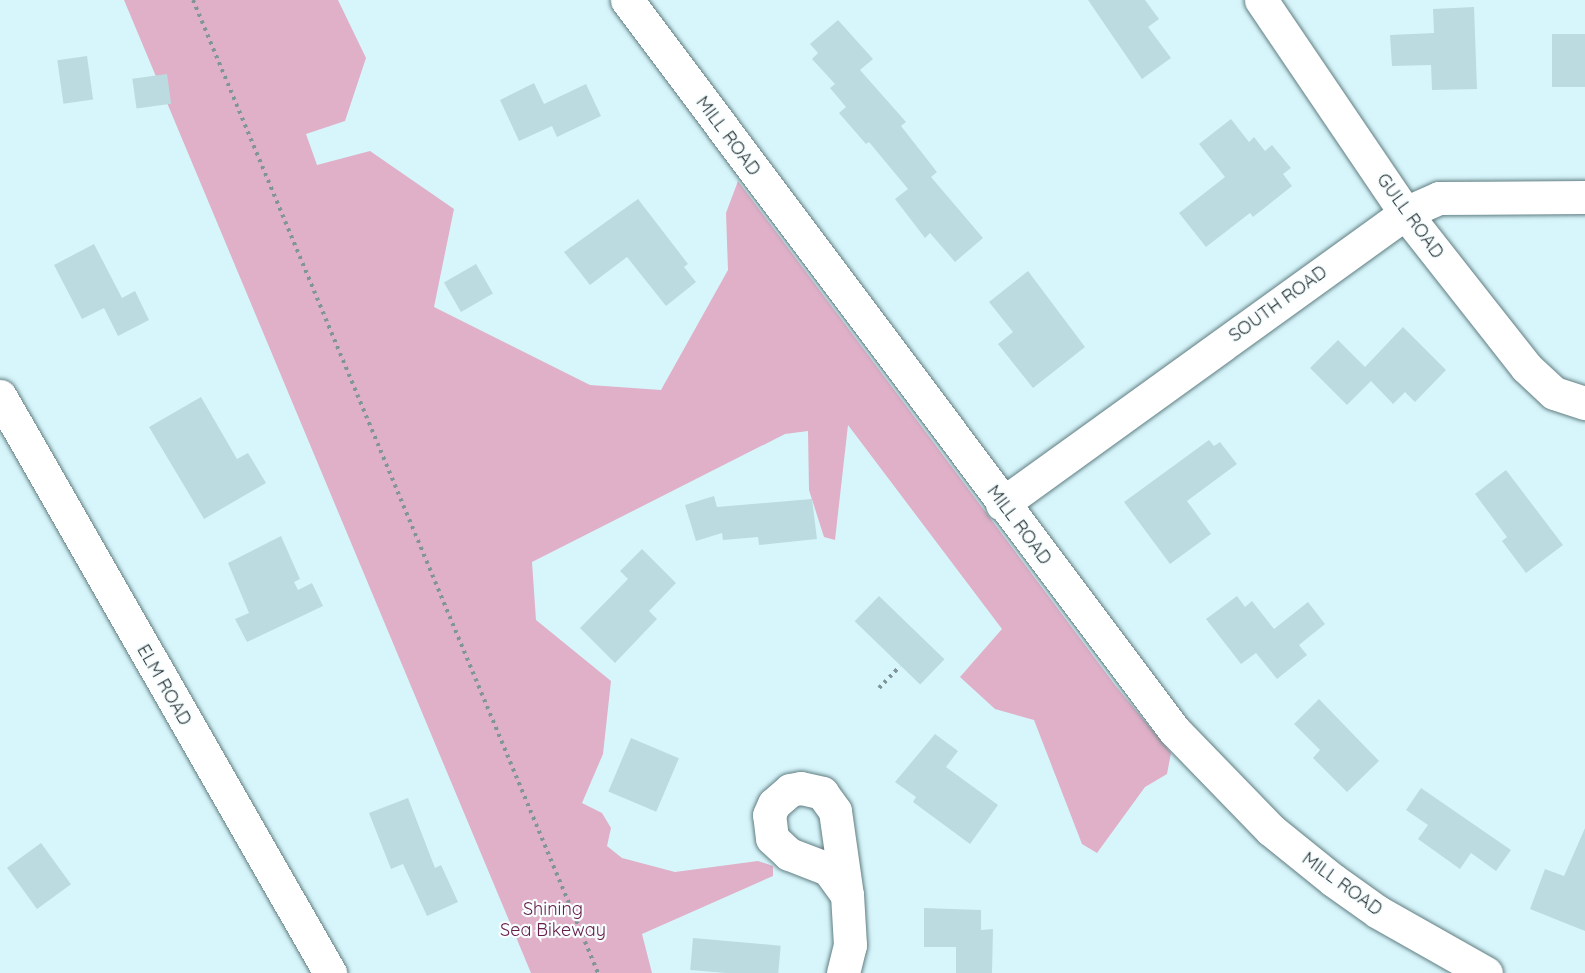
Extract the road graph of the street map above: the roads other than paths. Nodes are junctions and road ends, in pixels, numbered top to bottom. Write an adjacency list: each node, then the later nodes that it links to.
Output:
1 (627, 0): 7 (street, MILL ROAD)
2 (1261, 0): 4 (street, GULL ROAD)
3 (1585, 197): 4 (street, SOUTH ROAD)
4 (1405, 213): 6 (street, GULL ROAD); 7 (street, SOUTH ROAD)
5 (0, 396): 9 (street, ELM ROAD)
6 (1585, 403)
7 (1002, 504): 11 (street, MILL ROAD)
8 (847, 895): 10 (street)
9 (330, 973)
10 (843, 973)
11 (1486, 973)

